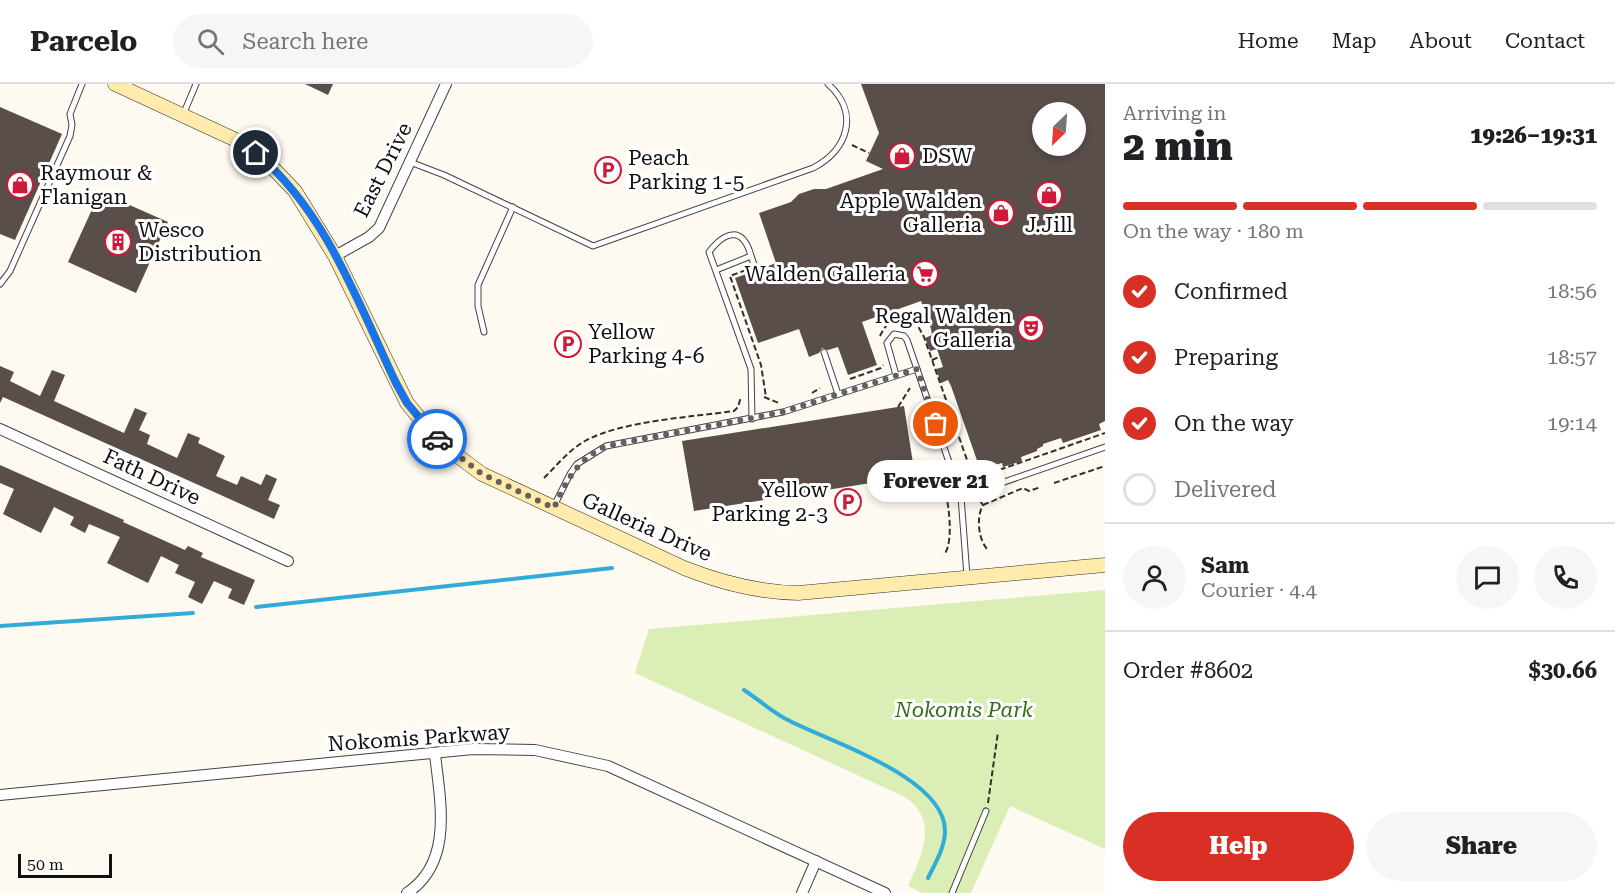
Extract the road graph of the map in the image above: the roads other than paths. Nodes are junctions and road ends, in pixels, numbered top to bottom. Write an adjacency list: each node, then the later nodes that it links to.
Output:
1 (82, 84): 13 (lane)
2 (115, 84): 6 (street, Galleria Drive)
3 (196, 84): 6 (lane)
4 (446, 84): 7 (street, East Drive)
5 (828, 84): 8 (lane)
6 (183, 114): 9 (street, Galleria Drive)
7 (410, 162): 8 (lane); 9 (street, East Drive)
8 (513, 207): 14 (lane)
9 (335, 256): 23 (street, Galleria Drive)
10 (751, 256): 11 (lane); 12 (lane); 12 (lane)
11 (753, 269)
12 (716, 270): 19 (lane)
13 (0, 284)
14 (484, 332)
15 (824, 352): 18 (lane)
16 (917, 369): 17 (lane); 17 (lane); 22 (lane)
17 (896, 375): 18 (lane)
18 (838, 394): 19 (lane)
19 (752, 419): 23 (lane)
20 (0, 429): 24 (street, Fath Drive)
21 (1105, 447): 22 (lane)
22 (961, 497): 26 (lane)
23 (554, 508): 26 (street, Galleria Drive)
24 (288, 561)
25 (1105, 565): 26 (street, Galleria Drive)
26 (968, 578)
27 (435, 754): 28 (street, Nokomis Parkway); 30 (street, Nokomis Parkway); 31 (street)
28 (0, 795)
29 (986, 811): 34 (lane)
30 (816, 861): 32 (street); 33 (street, Nokomis Parkway)
31 (407, 893)
32 (802, 893)
33 (885, 893)
34 (952, 893)

